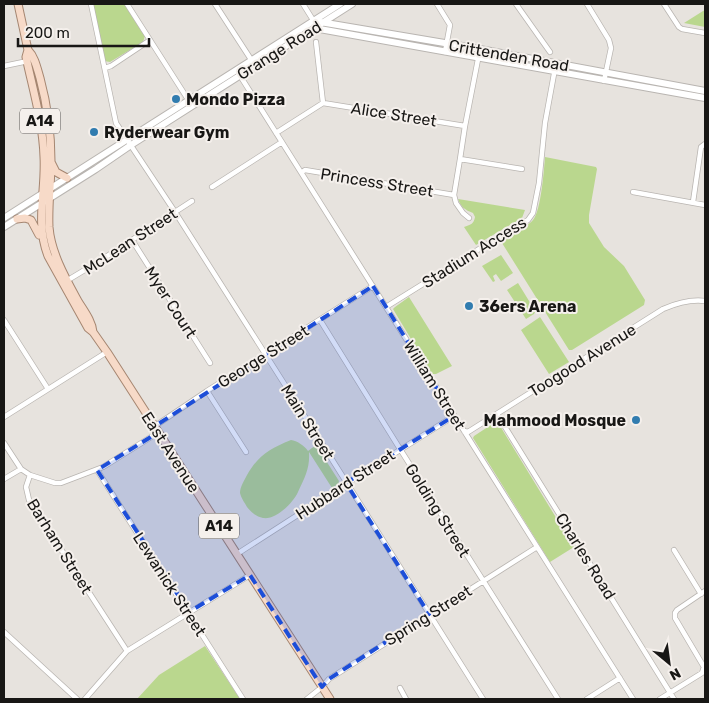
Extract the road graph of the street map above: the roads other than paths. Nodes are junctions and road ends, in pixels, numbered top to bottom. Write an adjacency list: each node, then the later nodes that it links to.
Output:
1 (18, 4): 24 (main road, A14)
2 (91, 4): 28 (street, Main Street)
3 (127, 4): 17 (street)
4 (215, 4): 25 (street)
5 (303, 4): 14 (street)
6 (340, 4): 14 (main road, Grange Road)
7 (352, 4): 12 (main road, Grange Road)
8 (437, 4): 19 (street)
9 (518, 4): 22 (street)
10 (588, 4): 31 (street)
11 (664, 4): 16 (street)
12 (336, 14): 13 (main road, Grange Road); 15 (main road)
13 (322, 23): 14 (main road, Grange Road); 15 (main road, Crittenden Road)
14 (314, 24): 21 (main road, Crittenden Road); 25 (main road, Grange Road)
15 (336, 25): 19 (main road, Crittenden Road)
16 (705, 32)
17 (150, 40): 28 (street); 35 (street)
18 (316, 42): 36 (street)
19 (447, 44): 20 (main road, Crittenden Road); 21 (street)
20 (480, 49): 23 (street); 26 (main road, Crittenden Road)
21 (445, 52): 23 (main road, Crittenden Road)
22 (550, 52)
23 (478, 58): 30 (main road, Crittenden Road); 37 (street)
24 (31, 60): 27 (street); 43 (main road, A14); 50 (main road, A14)
25 (253, 63): 29 (main road, Grange Road)
26 (556, 63): 30 (street, Stadium Access); 31 (main road, Crittenden Road)
27 (4, 66)
28 (105, 68): 40 (street, Main Street)
29 (238, 72): 35 (main road, Grange Road); 38 (street, William Street); 40 (main road, Grange Road)
30 (554, 72): 32 (main road, Crittenden Road); 64 (street, Stadium Access)
31 (606, 72): 32 (street); 33 (main road, Crittenden Road)
32 (604, 81): 34 (main road, Crittenden Road)
33 (705, 91)
34 (705, 98)
35 (189, 100): 40 (main road, Grange Road)
36 (323, 103): 37 (street, Alice Street); 38 (street)
37 (465, 126): 42 (street)
38 (276, 132): 39 (street, William Street)
39 (282, 142): 45 (street, William Street); 47 (street)
40 (129, 143): 46 (main road, Grange Road); 50 (main road, Grange Road); 54 (street, Main Street)
41 (705, 144): 52 (street)
42 (460, 159): 44 (street); 49 (street)
43 (51, 162): 46 (main road); 50 (main road, A14)
44 (522, 169)
45 (302, 172): 49 (street, Princess Street); 62 (street, William Street)
46 (67, 178): 50 (main road, Grange Road)
47 (212, 187)
48 (632, 192): 52 (street)
49 (454, 194): 56 (street)
50 (45, 196): 55 (main road, Grange Road); 57 (main road, Grange Road); 60 (main road, East Avenue / A14); 61 (main road, East Avenue / A14)
51 (192, 201): 54 (street, McLean Street)
52 (693, 202): 53 (street)
53 (705, 205)
54 (175, 212): 59 (street, McLean Street); 69 (street, Main Street)
55 (4, 218)
56 (468, 218)
57 (17, 219): 58 (main road, Grange Road); 60 (main road)
58 (4, 227)
59 (132, 240): 61 (street, McLean Street); 70 (street, Myer Court)
60 (44, 245): 67 (main road, East Avenue / A14)
61 (68, 280): 67 (main road, East Avenue / A14)
62 (373, 286): 64 (street, William Street); 66 (street, George Street)
63 (705, 301): 73 (street, Toogood Avenue)
64 (386, 307): 74 (street, William Street)
65 (4, 320): 71 (street)
66 (320, 320): 69 (street, George Street); 79 (street, Golding Street)
67 (93, 332): 68 (main road, East Avenue / A14)
68 (107, 352): 71 (street); 76 (main road, East Avenue / A14)
69 (265, 355): 72 (street, George Street); 85 (street, Main Street)
70 (210, 363)
71 (48, 389): 75 (street)
72 (208, 391): 76 (street, George Street); 80 (street)
73 (497, 414): 77 (street, Toogood Avenue); 99 (street, Charles Road)
74 (454, 416): 77 (street, William Street); 79 (street, Hubbard Street)
75 (4, 417)
76 (156, 429): 82 (street, George Street); 88 (main road, East Avenue / A14)
77 (464, 431): 86 (street, William Street)
78 (4, 443): 81 (street, Barham Street)
79 (400, 449): 85 (street, Hubbard Street); 90 (street, Golding Street)
80 (246, 452)
81 (21, 469): 83 (street, Barham Street); 84 (street)
82 (97, 470): 83 (street, George Street); 92 (street, Lewanick Street)
83 (30, 475): 95 (street, Barham Street)
84 (4, 479)
85 (346, 483): 88 (street, Hubbard Street); 93 (street, Main Street)
86 (537, 547): 90 (street, Spring Street); 96 (street, William Street)
87 (674, 550): 91 (street)
88 (237, 554): 89 (main road, East Avenue / A14)
89 (250, 575): 92 (street); 97 (main road, East Avenue / A14)
90 (483, 580): 93 (street, Spring Street); 107 (street, Golding Street)
91 (703, 593): 99 (street)
92 (188, 612): 95 (street); 102 (street, Lewanick Street)
93 (429, 614): 97 (street, Spring Street); 106 (street, Main Street)
94 (4, 632): 100 (street)
95 (127, 651): 101 (street)
96 (620, 678): 108 (street); 109 (street, William Street)
97 (322, 687): 103 (street, Spring Street); 104 (main road, East Avenue / A14)
98 (400, 688): 105 (street)
99 (670, 693): 110 (street); 111 (street, Charles Road)
100 (77, 699)
101 (85, 699)
102 (243, 699)
103 (308, 699)
104 (330, 699)
105 (406, 699)
106 (483, 699)
107 (558, 699)
108 (587, 699)
109 (633, 699)
110 (660, 699)
111 (674, 699)

